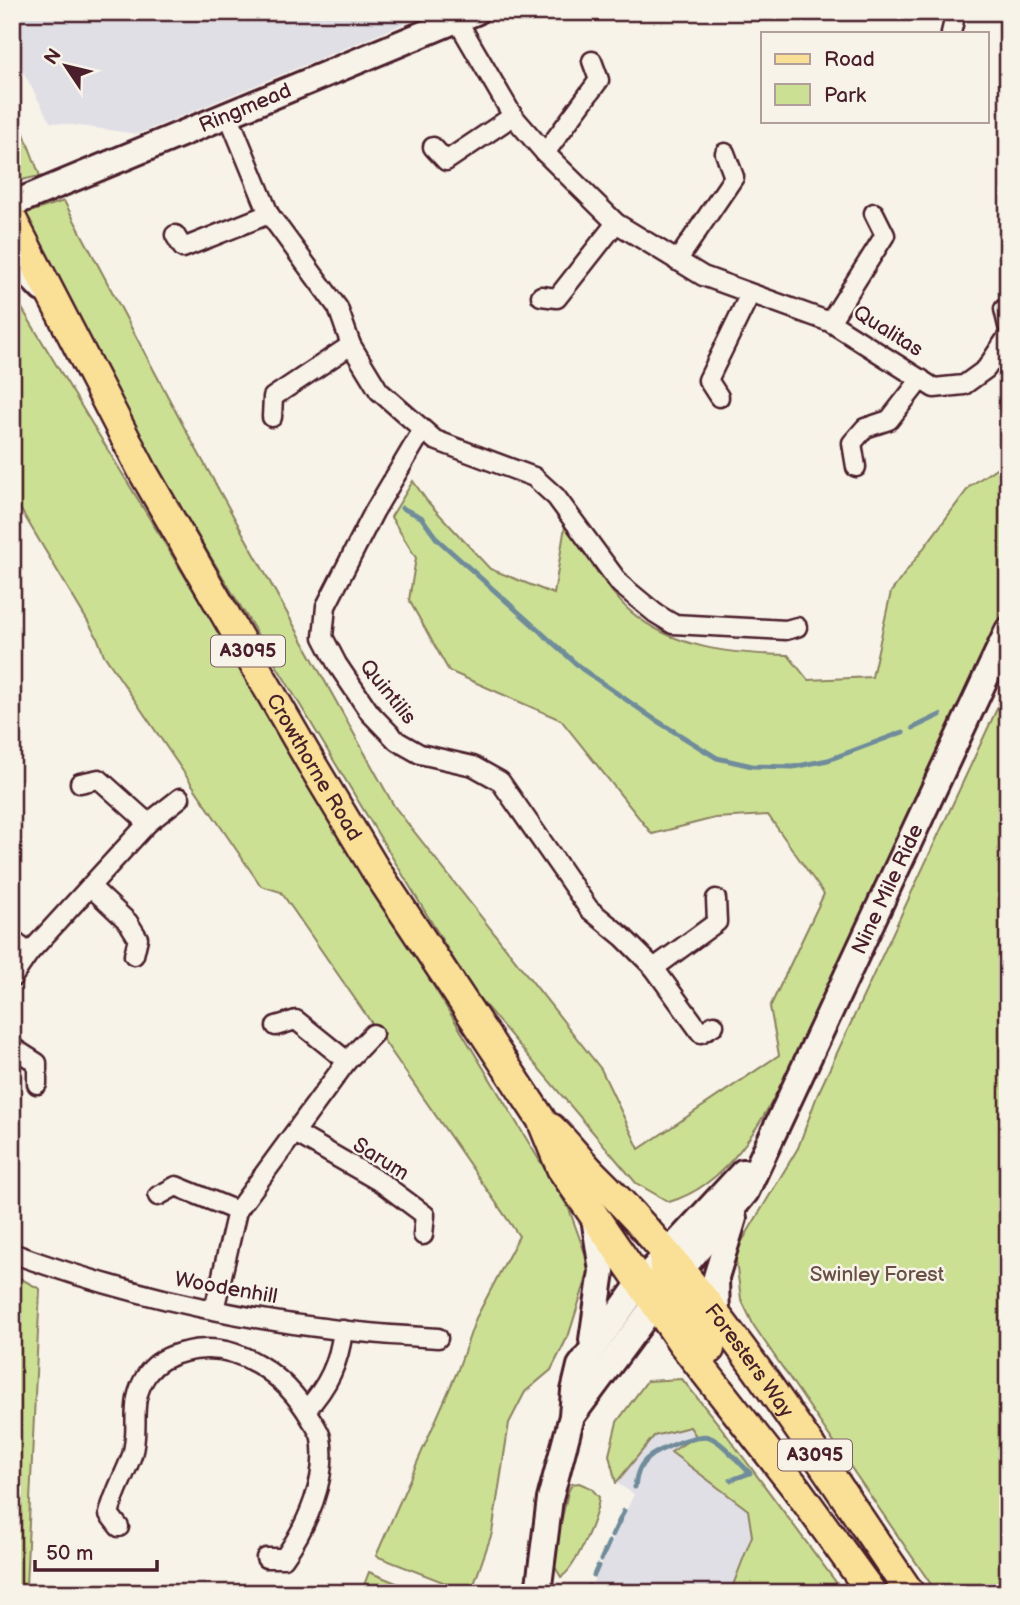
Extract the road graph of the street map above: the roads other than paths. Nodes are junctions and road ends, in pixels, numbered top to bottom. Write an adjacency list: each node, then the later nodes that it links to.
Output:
1 (956, 12): 3 (street)
2 (466, 16): 5 (main road, Ringmead); 6 (street, Qualitas)
3 (951, 32)
4 (592, 61): 8 (street)
5 (228, 114): 10 (main road, Ringmead); 12 (street)
6 (513, 116): 7 (street); 8 (street, Qualitas)
7 (433, 147)
8 (545, 153): 14 (street, Qualitas)
9 (726, 153): 17 (street)
10 (12, 204)
11 (874, 213): 21 (street, Qualitas)
12 (270, 214): 15 (street); 23 (street)
13 (12, 219): 20 (main road, Crowthorne Road / A3095)
14 (616, 223): 17 (street, Qualitas); 19 (street)
15 (175, 235)
16 (12, 258): 20 (main road)
17 (677, 261): 18 (street, Qualitas)
18 (750, 295): 21 (street, Qualitas); 25 (street)
19 (541, 296)
20 (50, 297): 47 (main road, Crowthorne Road / A3095)
21 (830, 322): 24 (street, Qualitas)
22 (1008, 336): 24 (street, Qualitas)
23 (351, 345): 26 (street); 27 (street)
24 (921, 379): 28 (street, Qualitas)
25 (719, 397)
26 (272, 417)
27 (422, 431): 29 (street); 39 (street, Quintilis)
28 (856, 467)
29 (797, 627)
30 (1008, 630): 49 (main road, Nine Mile Ride)
31 (79, 783): 33 (street)
32 (180, 798): 33 (street)
33 (148, 823): 34 (street)
34 (90, 887): 37 (street); 38 (street)
35 (716, 899): 39 (street)
36 (12, 940): 37 (street)
37 (29, 953): 40 (street)
38 (134, 955)
39 (654, 968): 41 (street, Quintilis)
40 (12, 978)
41 (714, 1025)
42 (276, 1026): 45 (street)
43 (373, 1034): 45 (street)
44 (12, 1047): 46 (street)
45 (347, 1061): 48 (street)
46 (37, 1084)
47 (541, 1119): 53 (main road, Crowthorne Road / A3095); 56 (main road, Crowthorne Road / A3095)
48 (295, 1133): 52 (street); 54 (street, Sarum)
49 (766, 1147): 50 (main road, Nine Mile Ride); 56 (main road, Nine Mile Ride)
50 (746, 1192): 56 (main road, Nine Mile Ride); 58 (main road)
51 (158, 1196): 52 (street)
52 (237, 1211): 57 (street)
53 (594, 1216): 56 (main road, Crowthorne Road / A3095); 61 (main road)
54 (423, 1235)
55 (12, 1253): 57 (street, Woodenhill)
56 (660, 1278): 58 (main road, Foresters Way / A3095); 61 (main road, Nine Mile Ride); 63 (main road, Nine Mile Ride); 67 (main road, Foresters Way / A3095)
57 (214, 1310): 59 (street, Woodenhill)
58 (717, 1319): 68 (main road, Foresters Way / A3095)
59 (343, 1330): 60 (street, Woodenhill); 62 (street)
60 (438, 1338)
61 (590, 1351): 63 (main road, Nine Mile Ride)
62 (306, 1410): 64 (street); 65 (street)
63 (572, 1416): 66 (main road, Nine Mile Ride)
64 (118, 1527)
65 (266, 1559)
66 (538, 1593)
67 (872, 1593)
68 (910, 1593)

